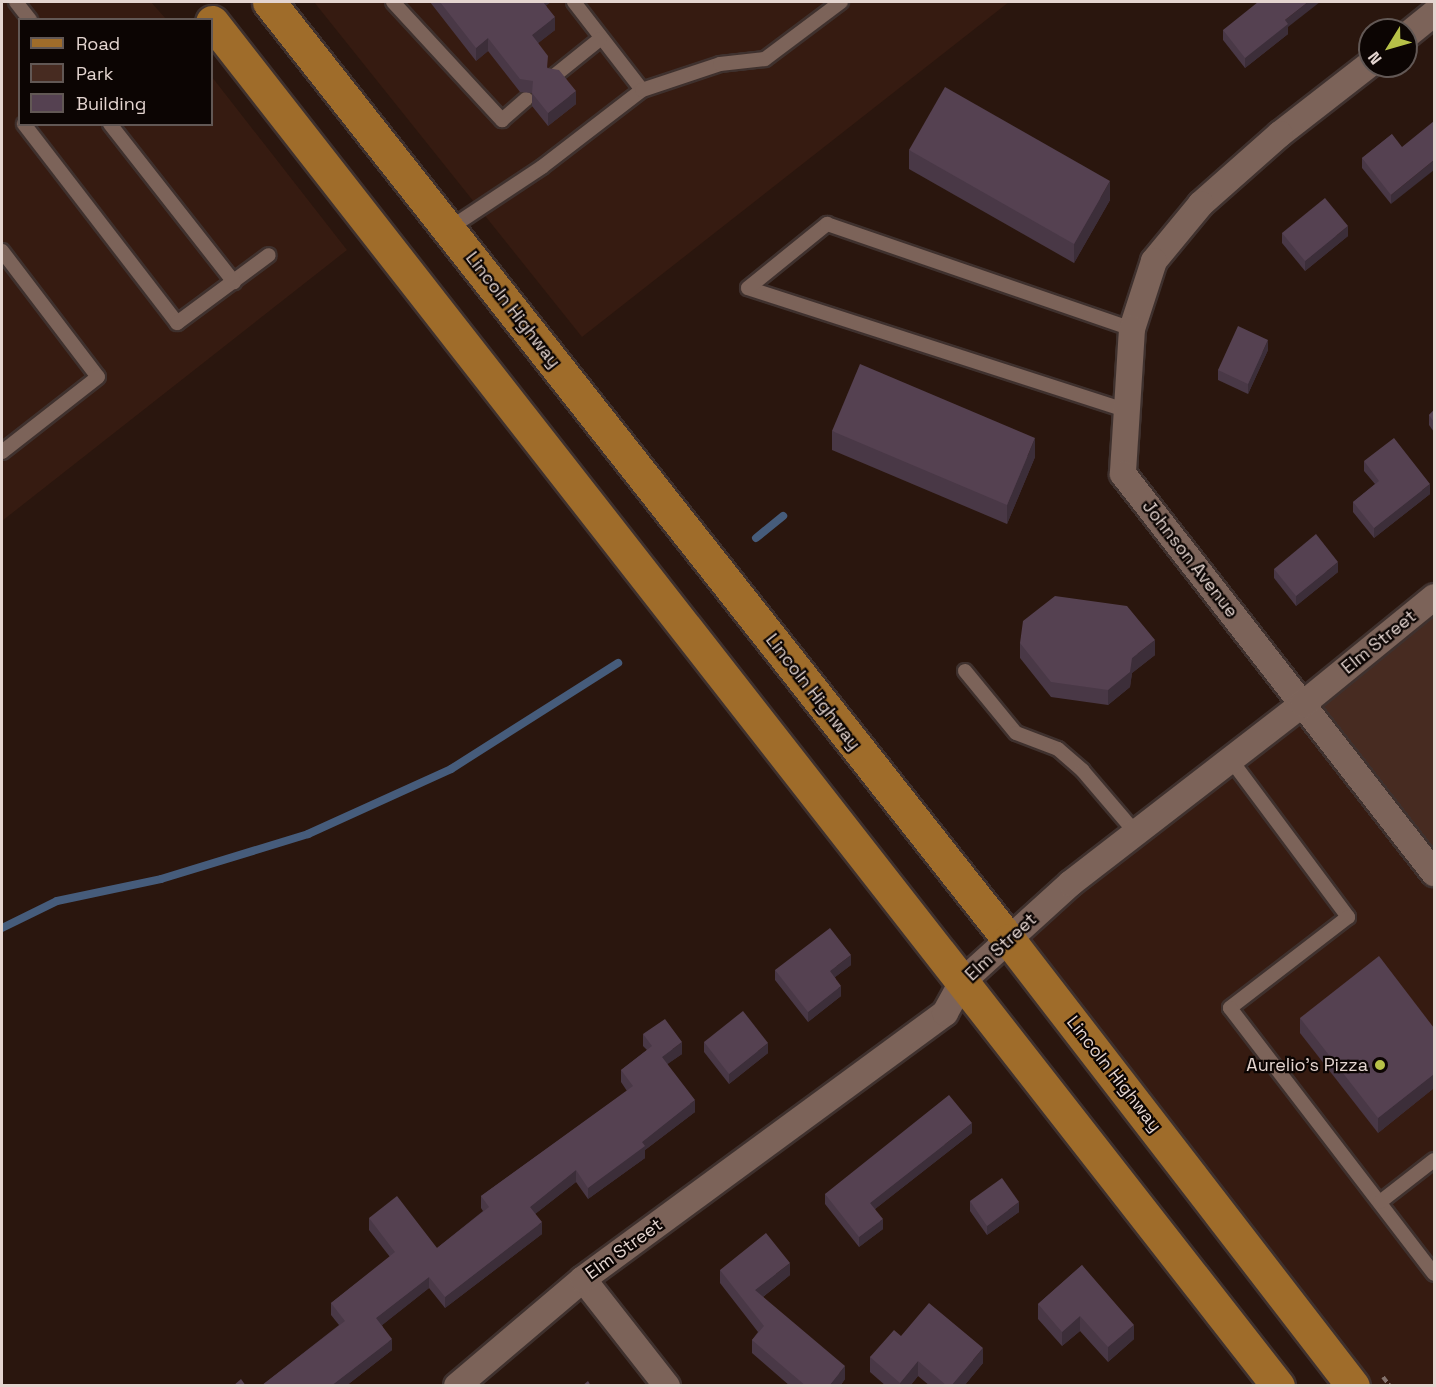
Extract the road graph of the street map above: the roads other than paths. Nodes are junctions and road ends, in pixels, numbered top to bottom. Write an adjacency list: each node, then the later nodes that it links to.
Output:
1 (16, 2): 8 (lane)
2 (196, 2): 9 (main road)
3 (269, 2): 19 (main road, Lincoln Highway)
4 (393, 2): 16 (lane)
5 (574, 2): 12 (lane)
6 (841, 2): 15 (lane)
7 (1434, 13): 11 (street)
8 (28, 18)
9 (208, 18)
10 (213, 25): 33 (main road)
11 (1418, 26)
12 (600, 39): 14 (lane); 15 (lane)
13 (1358, 73): 23 (street, Johnson Avenue)
14 (554, 76)
15 (642, 90): 19 (lane)
16 (526, 99)
17 (26, 126): 22 (lane)
18 (112, 126): 22 (lane)
19 (450, 228): 32 (main road, Lincoln Highway)
20 (2, 251): 25 (lane)
21 (269, 255): 22 (lane)
22 (234, 282)
23 (1132, 329): 24 (street, Johnson Avenue); 24 (lane)
24 (1128, 411): 28 (street, Johnson Avenue)
25 (2, 452)
26 (1434, 597): 28 (street, Elm Street)
27 (965, 671): 30 (lane)
28 (1304, 704): 29 (street, Elm Street); 31 (street, Johnson Avenue)
29 (1231, 760): 30 (street, Elm Street); 35 (lane)
30 (1136, 833): 32 (street, Elm Street)
31 (1434, 873)
32 (1009, 940): 33 (street, Elm Street); 42 (main road, Lincoln Highway)
33 (963, 981): 38 (street, Elm Street); 41 (main road)
34 (1434, 1160): 35 (lane)
35 (1380, 1202): 36 (lane)
36 (1430, 1258): 37 (lane)
37 (1434, 1274)
38 (583, 1279): 39 (street, Elm Street); 40 (street)
39 (458, 1386)
40 (667, 1386)
41 (1278, 1386)
42 (1353, 1386)

